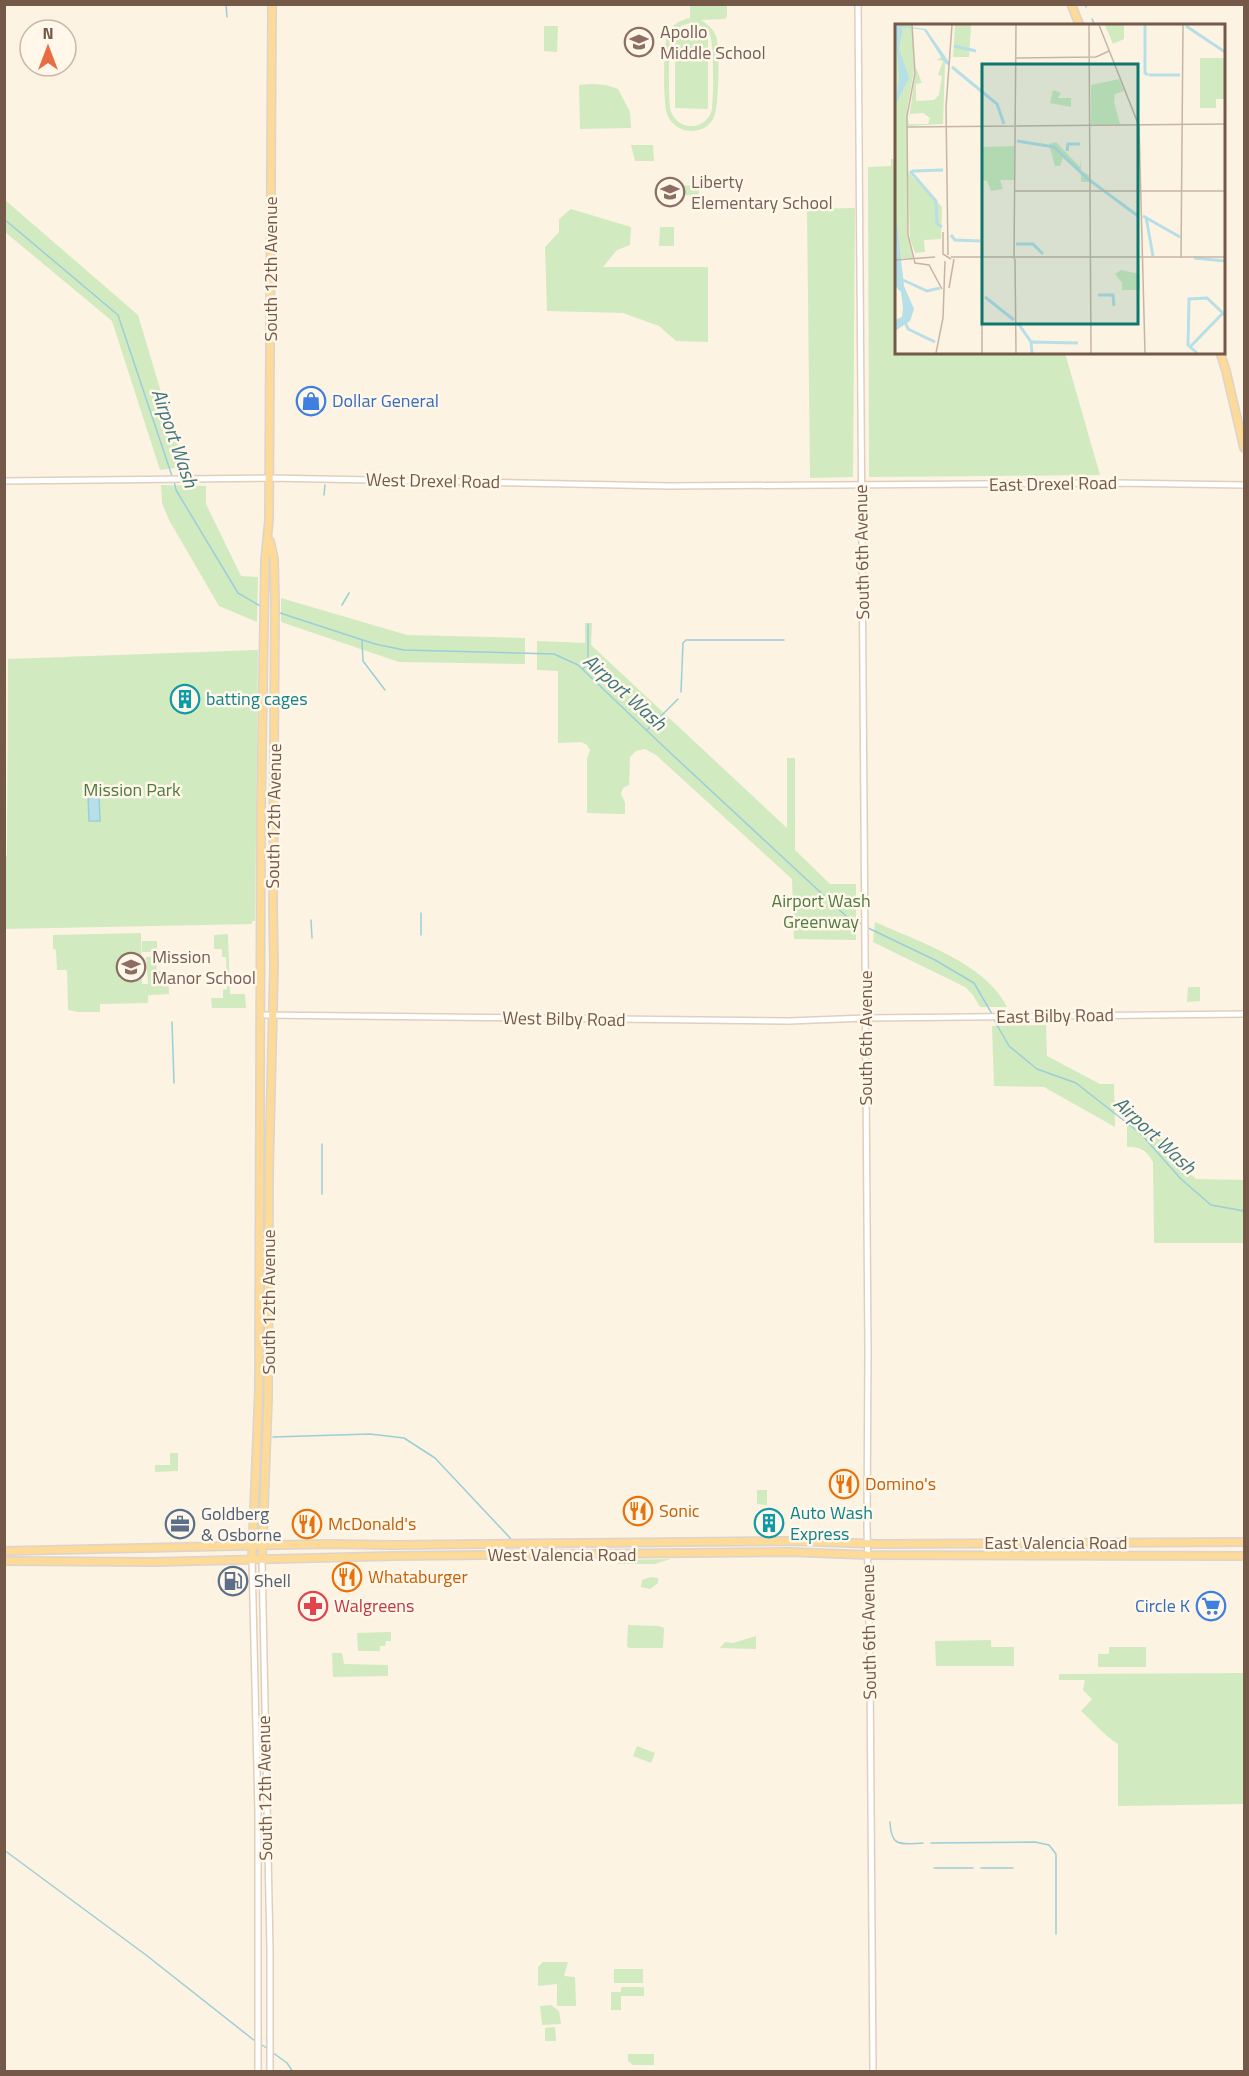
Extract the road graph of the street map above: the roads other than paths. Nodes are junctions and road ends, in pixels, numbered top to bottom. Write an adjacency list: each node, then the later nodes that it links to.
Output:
1 (272, 4): 7 (main road, South 12th Avenue)
2 (858, 4): 10 (street, South 6th Avenue)
3 (1071, 4): 4 (main road)
4 (1079, 24)
5 (1221, 354): 6 (main road)
6 (1245, 448)
7 (270, 478): 8 (street, West Drexel Road); 10 (street, West Drexel Road); 11 (main road, South 12th Avenue)
8 (4, 481)
9 (1245, 485): 10 (street, East Drexel Road)
10 (861, 486): 17 (street, South 6th Avenue)
11 (269, 533): 12 (main road, South 12th Avenue); 13 (main road, South 12th Avenue)
12 (273, 924): 13 (main road); 16 (main road, South 12th Avenue)
13 (261, 925): 15 (main road, South 12th Avenue)
14 (1245, 1014): 17 (street, East Bilby Road)
15 (261, 1015): 16 (street, West Bilby Road); 18 (main road, South 12th Avenue)
16 (274, 1015): 17 (street, West Bilby Road); 19 (main road, South 12th Avenue)
17 (866, 1018): 21 (street, South 6th Avenue)
18 (257, 1440): 19 (main road); 24 (main road, South 12th Avenue)
19 (266, 1453): 25 (main road, South 12th Avenue)
20 (1245, 1542): 23 (main road, East Valencia Road)
21 (867, 1543): 22 (main road, West Valencia Road); 23 (main road, East Valencia Road); 28 (street, South 6th Avenue)
22 (529, 1544): 26 (main road, West Valencia Road); 31 (main road)
23 (1013, 1544): 29 (main road)
24 (252, 1545): 25 (main road, West Valencia Road); 27 (main road, West Valencia Road); 33 (main road, South 12th Avenue)
25 (262, 1545): 26 (main road, West Valencia Road); 34 (main road, South 12th Avenue)
26 (393, 1545): 30 (main road)
27 (4, 1551)
28 (868, 1555): 29 (main road, East Valencia Road); 31 (main road, West Valencia Road); 38 (street, South 6th Avenue)
29 (1013, 1555): 32 (main road, East Valencia Road)
30 (393, 1556): 31 (main road, West Valencia Road); 34 (main road, West Valencia Road)
31 (529, 1556)
32 (1245, 1556)
33 (252, 1559): 34 (main road, West Valencia Road); 35 (main road, West Valencia Road); 36 (street, South 12th Avenue)
34 (262, 1559): 37 (street, South 12th Avenue)
35 (4, 1561)
36 (258, 2072)
37 (270, 2072)
38 (873, 2072)

